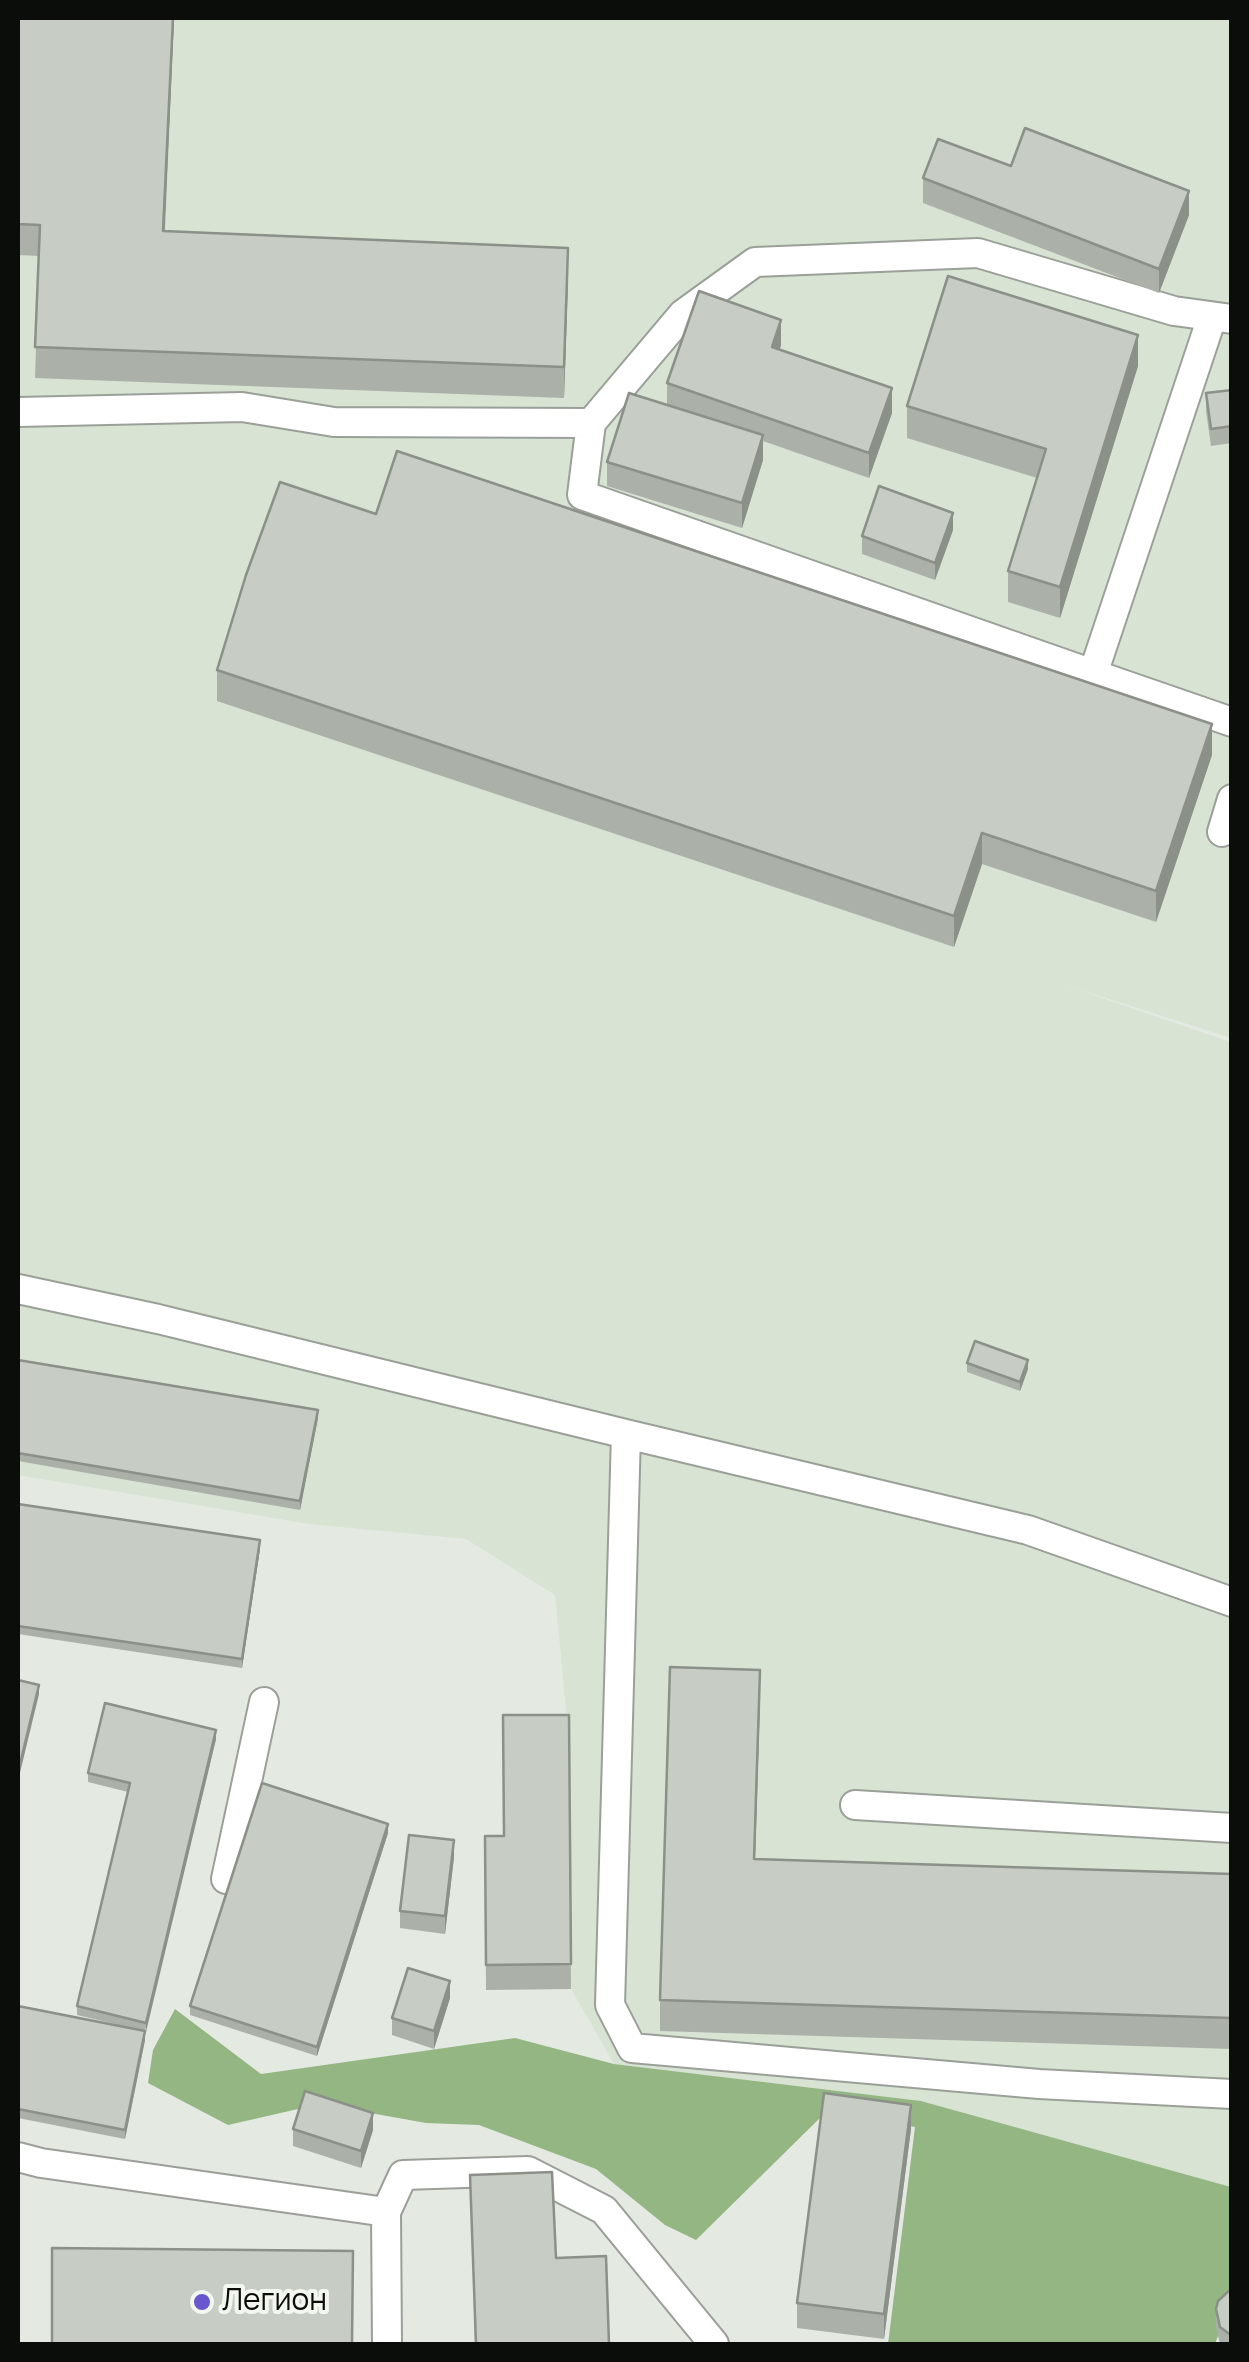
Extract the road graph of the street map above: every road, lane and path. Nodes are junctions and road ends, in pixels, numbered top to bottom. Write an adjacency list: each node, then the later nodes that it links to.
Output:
1 (1222, 318): 3 (lane); 4 (lane)
2 (18, 412): 3 (lane)
3 (590, 423): 4 (lane)
4 (1093, 674): 5 (lane)
5 (1232, 722)
6 (1232, 799): 7 (lane)
7 (1222, 832)
8 (18, 1289): 9 (lane)
9 (626, 1434): 10 (lane); 15 (lane)
10 (1232, 1602)
11 (264, 1702): 14 (lane)
12 (855, 1806): 13 (lane)
13 (1232, 1828)
14 (226, 1878)
15 (1232, 2094)
16 (18, 2157): 17 (lane)
17 (386, 2212): 18 (lane); 19 (lane)
18 (387, 2344)
19 (714, 2344)

